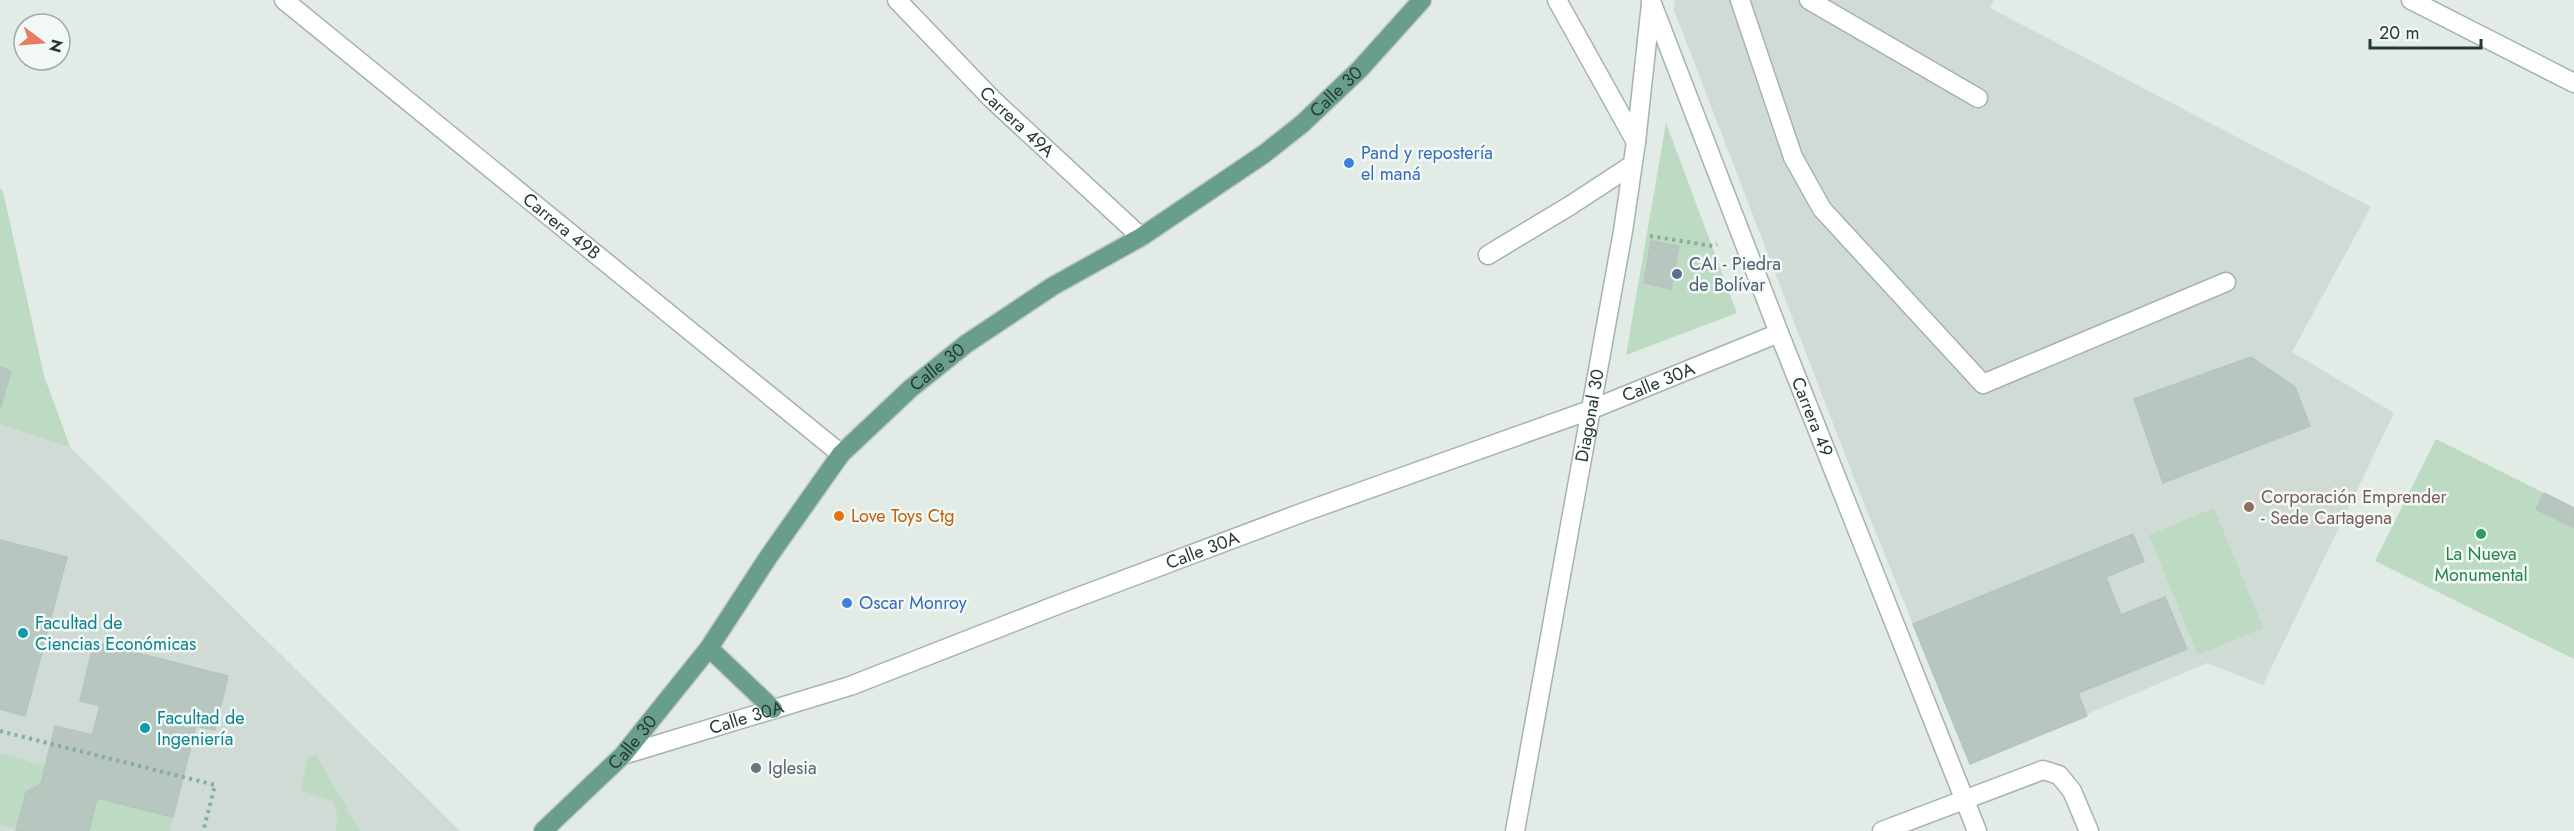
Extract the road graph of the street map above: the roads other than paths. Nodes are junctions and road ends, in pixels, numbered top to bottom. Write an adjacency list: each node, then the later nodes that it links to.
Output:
1 (284, 0): 18 (street, Carrera 49B)
2 (897, 0): 13 (street, Carrera 49A)
3 (1422, 0): 13 (main road, Calle 30)
4 (1557, 0): 11 (street)
5 (1740, 0): 15 (street)
6 (1809, 0): 10 (street)
7 (2411, 0): 9 (street)
8 (1651, 1): 11 (street, Diagonal 30); 16 (street, Carrera 49)
9 (2574, 83)
10 (1978, 98)
11 (1636, 142): 12 (street, Diagonal 30)
12 (1632, 165): 14 (street); 17 (street, Diagonal 30)
13 (1141, 237): 18 (main road, Calle 30)
14 (1488, 255)
15 (2226, 282)
16 (1779, 333): 17 (street, Calle 30A); 22 (street, Carrera 49)
17 (1590, 410): 20 (street, Calle 30A); 24 (street, Diagonal 30)
18 (841, 454): 19 (main road, Calle 30)
19 (710, 648): 20 (main road); 21 (main road, Calle 30)
20 (773, 709): 21 (street, Calle 30A)
21 (623, 755): 23 (main road, Calle 30)
22 (1964, 799): 25 (street); 26 (street, Carrera 49); 27 (street)
23 (543, 831)
24 (1515, 831)
25 (1882, 831)
26 (1977, 831)
27 (2089, 831)

